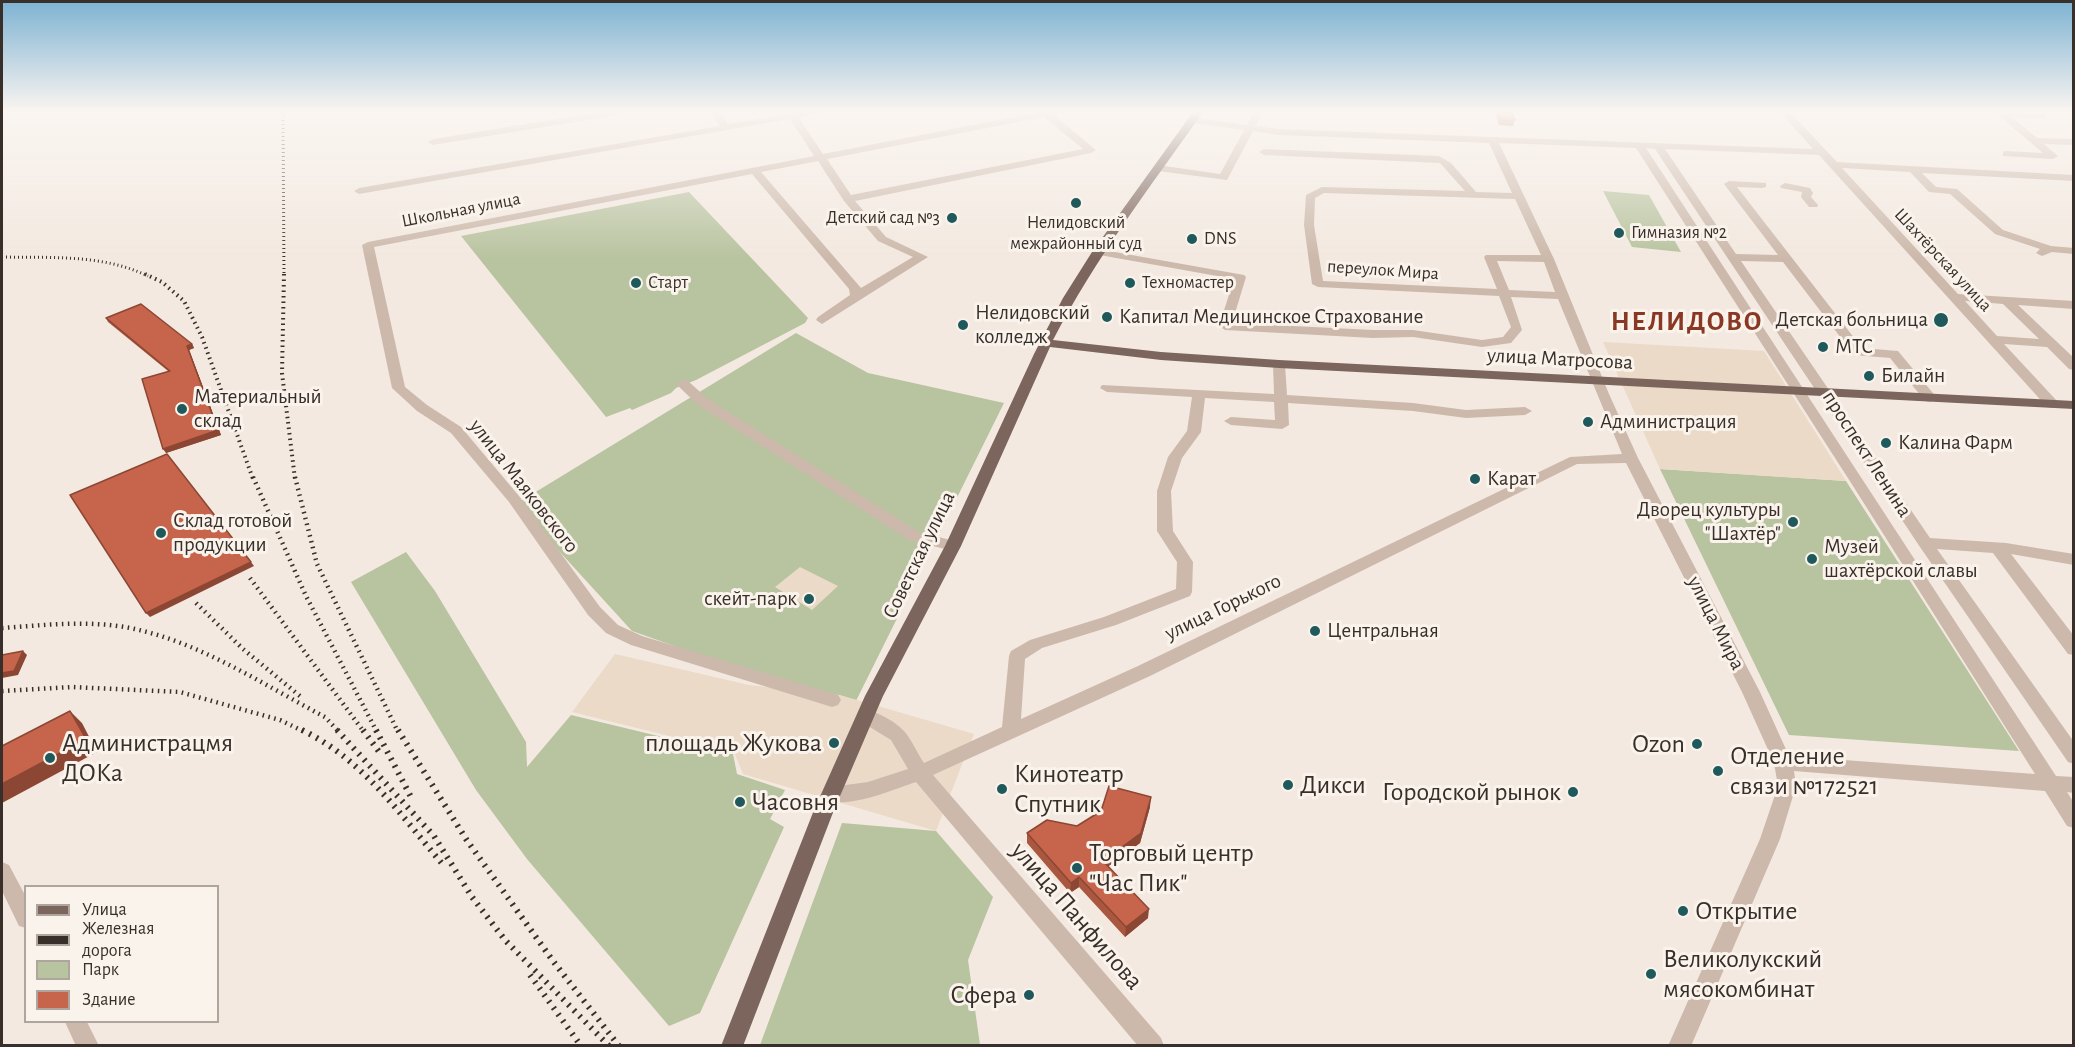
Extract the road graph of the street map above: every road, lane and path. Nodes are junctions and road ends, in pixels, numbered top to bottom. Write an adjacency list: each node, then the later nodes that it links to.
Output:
1 (535, 161): 19 (street)
2 (802, 161): 15 (street, Школьная улица)
3 (824, 161): 22 (street)
4 (1037, 161): 22 (street)
5 (1163, 161): 13 (main road, Советская улица)
6 (1231, 161): 13 (street)
7 (1442, 161): 20 (street)
8 (1502, 161): 21 (street, улица Мира)
9 (1649, 161): 47 (street, проспект Ленина)
10 (1668, 161): 27 (street, проспект Ленина)
11 (1830, 161): 12 (street, Шахтёрская улица)
12 (1834, 165): 14 (street); 33 (street, Шахтёрская улица)
13 (1158, 168): 26 (main road, Советская улица)
14 (1913, 169): 16 (street); 25 (street)
15 (754, 170): 24 (street, Школьная улица); 31 (street)
16 (2073, 178)
17 (1762, 185): 28 (street)
18 (1785, 186): 23 (street)
19 (359, 191)
20 (1473, 195): 21 (street, переулок Мира); 30 (street, переулок Мира)
21 (1518, 196): 29 (street, улица Мира)
22 (848, 199): 31 (street)
23 (1813, 205)
24 (368, 245): 62 (street, улица Маяковского)
25 (2073, 251)
26 (1098, 252): 30 (street); 38 (main road, Советская улица)
27 (1732, 257): 28 (street); 49 (street, проспект Ленина)
28 (1787, 259): 40 (street)
29 (1548, 260): 30 (street); 32 (street, улица Мира)
30 (1504, 293): 32 (street, переулок Мира)
31 (856, 296): 36 (street)
32 (1562, 296): 44 (street, улица Мира)
33 (1953, 297): 34 (street); 37 (street, Шахтёрская улица)
34 (2006, 300): 35 (street); 39 (street)
35 (2073, 305)
36 (822, 320)
37 (1993, 340): 39 (street); 52 (street, Шахтёрская улица)
38 (1046, 343): 42 (main road, улица Матросова); 58 (main road, Советская улица)
39 (2049, 343): 43 (street)
40 (1894, 354): 41 (street); 50 (street)
41 (1913, 355)
42 (1279, 364): 44 (main road, улица Матросова); 51 (street)
43 (2073, 366)
44 (1596, 381): 47 (main road, улица Матросова); 56 (street, улица Мира)
45 (683, 384): 58 (street)
46 (1107, 388): 48 (street)
47 (1799, 391): 49 (main road, улица Матросова); 68 (street, проспект Ленина)
48 (1199, 393): 51 (street); 64 (street)
49 (1823, 393): 50 (main road, улица Матросова); 57 (street, проспект Ленина)
50 (1930, 398): 52 (main road, улица Матросова)
51 (1281, 399): 54 (street); 55 (street)
52 (2052, 404): 53 (main road, улица Матросова)
53 (2073, 405)
54 (1525, 411)
55 (1231, 421)
56 (1631, 458): 64 (street, улица Горького); 66 (street, улица Мира)
57 (1924, 543): 59 (street); 65 (street, проспект Ленина)
58 (953, 546): 63 (main road, Советская улица)
59 (1998, 548): 60 (street); 61 (street)
60 (2073, 560)
61 (2073, 649)
62 (832, 700)
63 (866, 716): 67 (street, улица Панфилова); 70 (main road, Советская улица)
64 (1011, 731): 67 (street, улица Горького)
65 (2073, 757)
66 (1783, 763): 68 (street); 78 (street, улица Мира)
67 (920, 773): 70 (street, улица Горького); 77 (street, улица Панфилова)
68 (2051, 783): 69 (street); 71 (street, проспект Ленина)
69 (2073, 786)
70 (831, 794): 76 (main road, Советская улица)
71 (2073, 820)
72 (2, 871): 73 (street)
73 (24, 915)
74 (76, 1023): 75 (street)
75 (88, 1046)
76 (732, 1046)
77 (1153, 1046)
78 (1680, 1046)

